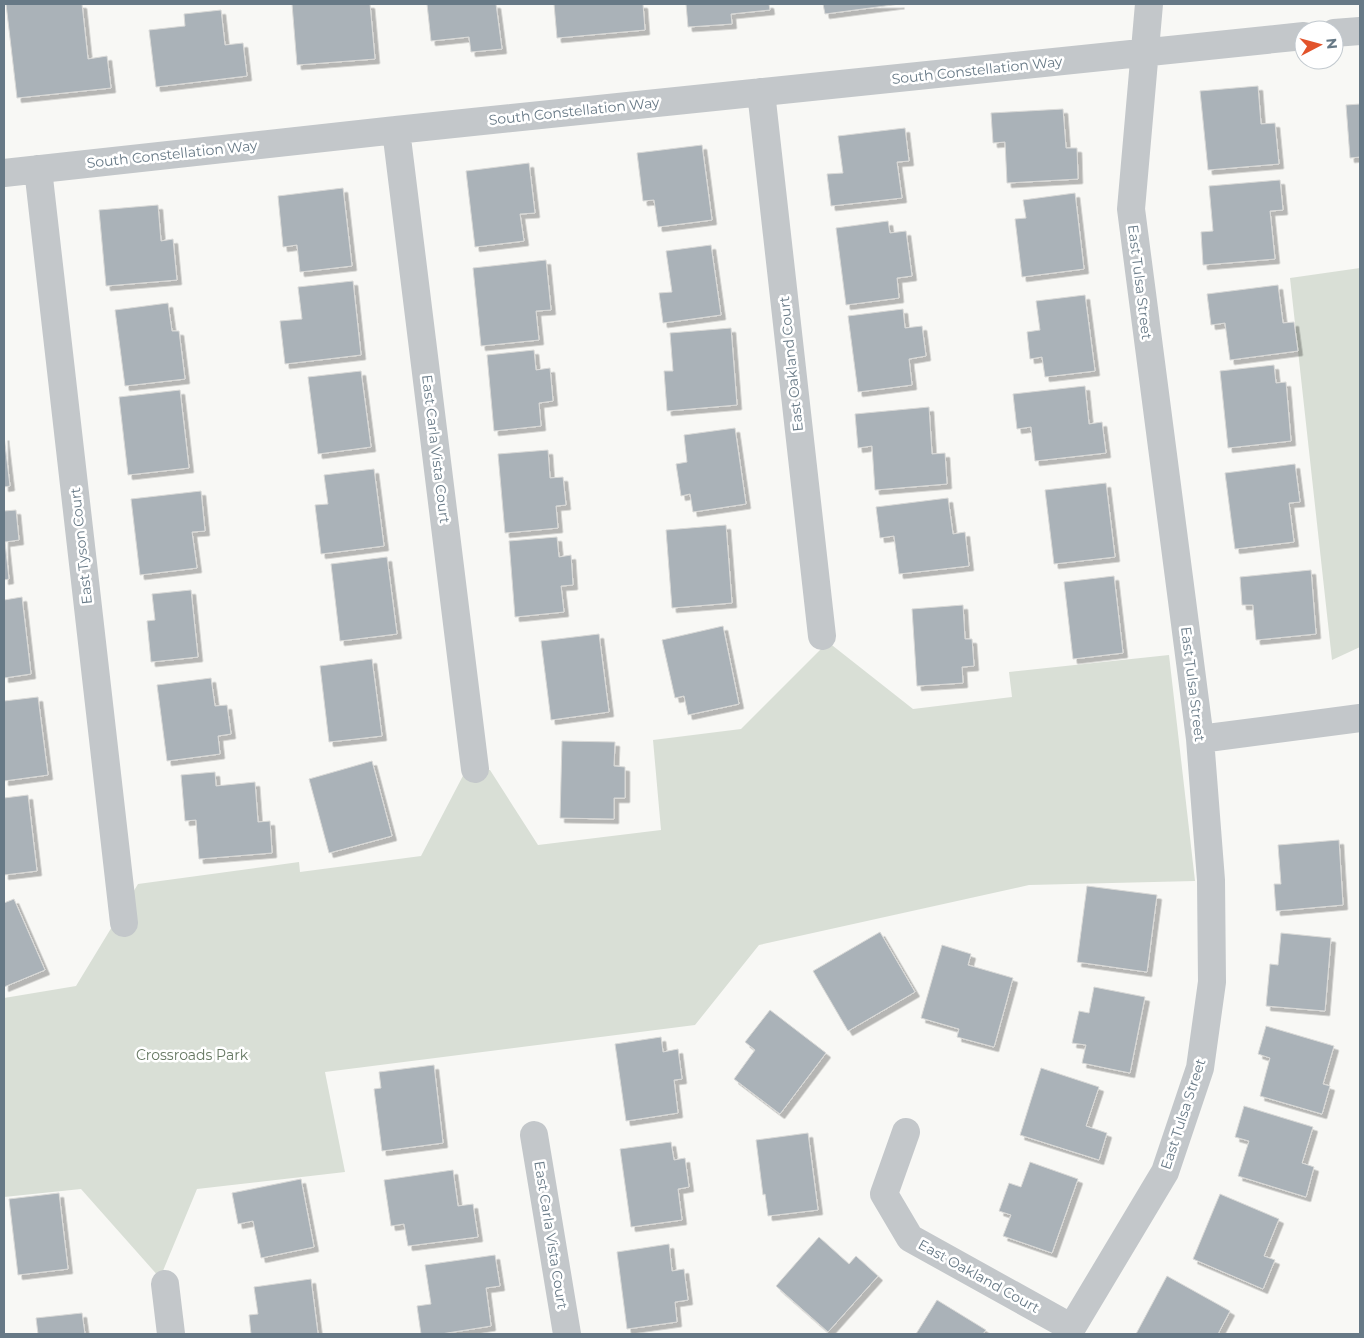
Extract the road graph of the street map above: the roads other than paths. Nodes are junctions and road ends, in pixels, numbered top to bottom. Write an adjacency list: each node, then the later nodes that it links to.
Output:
1 (1149, 4): 5 (street, East Tulsa Street)
2 (1360, 31): 3 (street)
3 (1344, 32)
4 (1294, 37): 5 (street, South Constellation Way)
5 (1146, 52): 6 (street, South Constellation Way); 12 (street, East Tulsa Street)
6 (761, 92): 7 (street, South Constellation Way); 10 (street, East Oakland Court)
7 (396, 130): 8 (street, South Constellation Way); 13 (street, East Carla Vista Court)
8 (38, 169): 9 (street, South Constellation Way); 14 (street, East Tyson Court)
9 (4, 173)
10 (822, 636)
11 (1360, 718): 12 (street)
12 (1200, 739): 18 (street, East Tulsa Street)
13 (475, 769)
14 (124, 923)
15 (906, 1132): 18 (street, East Oakland Court)
16 (534, 1135): 20 (street, East Carla Vista Court)
17 (165, 1284): 19 (street)
18 (1070, 1331)
19 (171, 1334)
20 (567, 1334)

